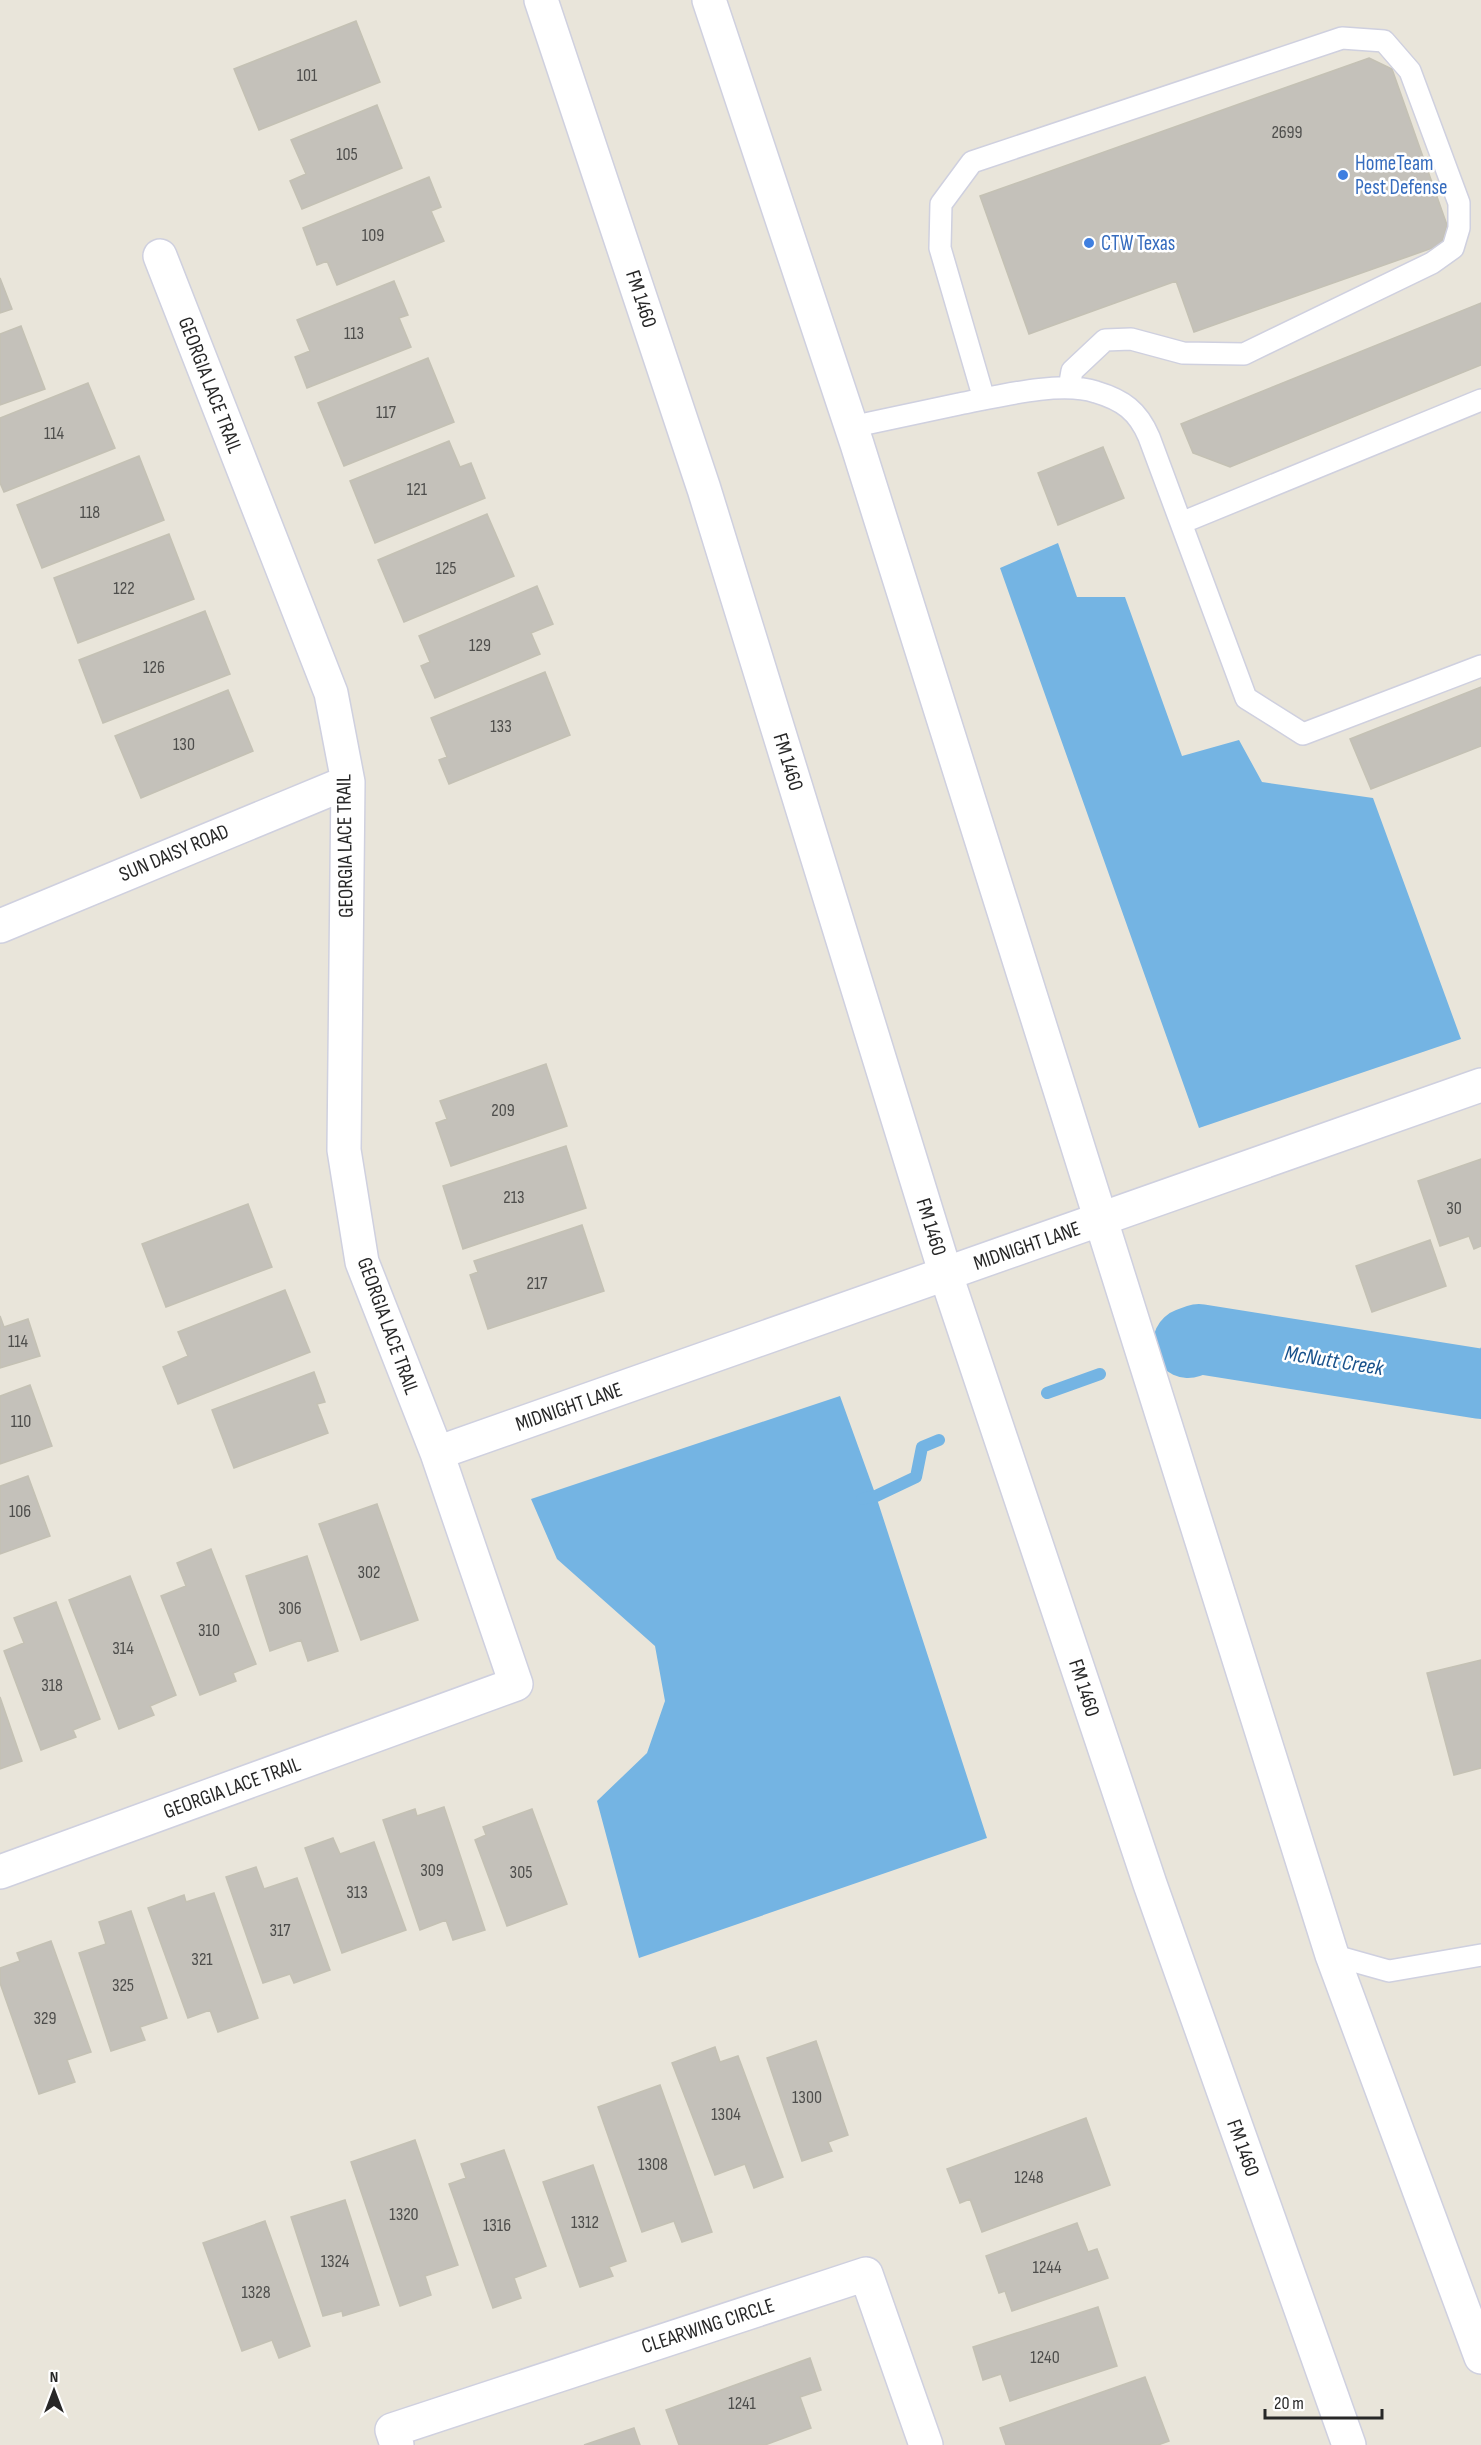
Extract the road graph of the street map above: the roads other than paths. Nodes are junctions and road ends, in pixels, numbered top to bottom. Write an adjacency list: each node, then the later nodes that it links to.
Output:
1 (541, 0): 14 (main road, FM 1460 / FM 1460)
2 (709, 0): 7 (main road)
3 (160, 256): 10 (main road, GEORGIA LACE TRAIL)
4 (1070, 388): 5 (lane); 5 (lane); 8 (lane)
5 (984, 399): 7 (lane)
6 (1481, 400): 8 (lane)
7 (851, 427): 13 (main road)
8 (1181, 524): 9 (lane)
9 (1481, 666)
10 (348, 782): 11 (main road, SUN DAISY ROAD); 15 (main road, GEORGIA LACE TRAIL)
11 (0, 926)
12 (1481, 1085): 13 (main road, MIDNIGHT LANE)
13 (1101, 1220): 14 (main road, MIDNIGHT LANE); 17 (main road)
14 (946, 1275): 15 (main road, MIDNIGHT LANE); 22 (main road, FM 1460 / FM 1460)
15 (437, 1453): 16 (main road, GEORGIA LACE TRAIL)
16 (0, 1872)
17 (1332, 1955): 18 (lane); 19 (main road)
18 (1481, 1955)
19 (1481, 2357)
20 (397, 2445): 21 (main road, CLEARWING CIRCLE)
21 (926, 2445)
22 (1349, 2445)

